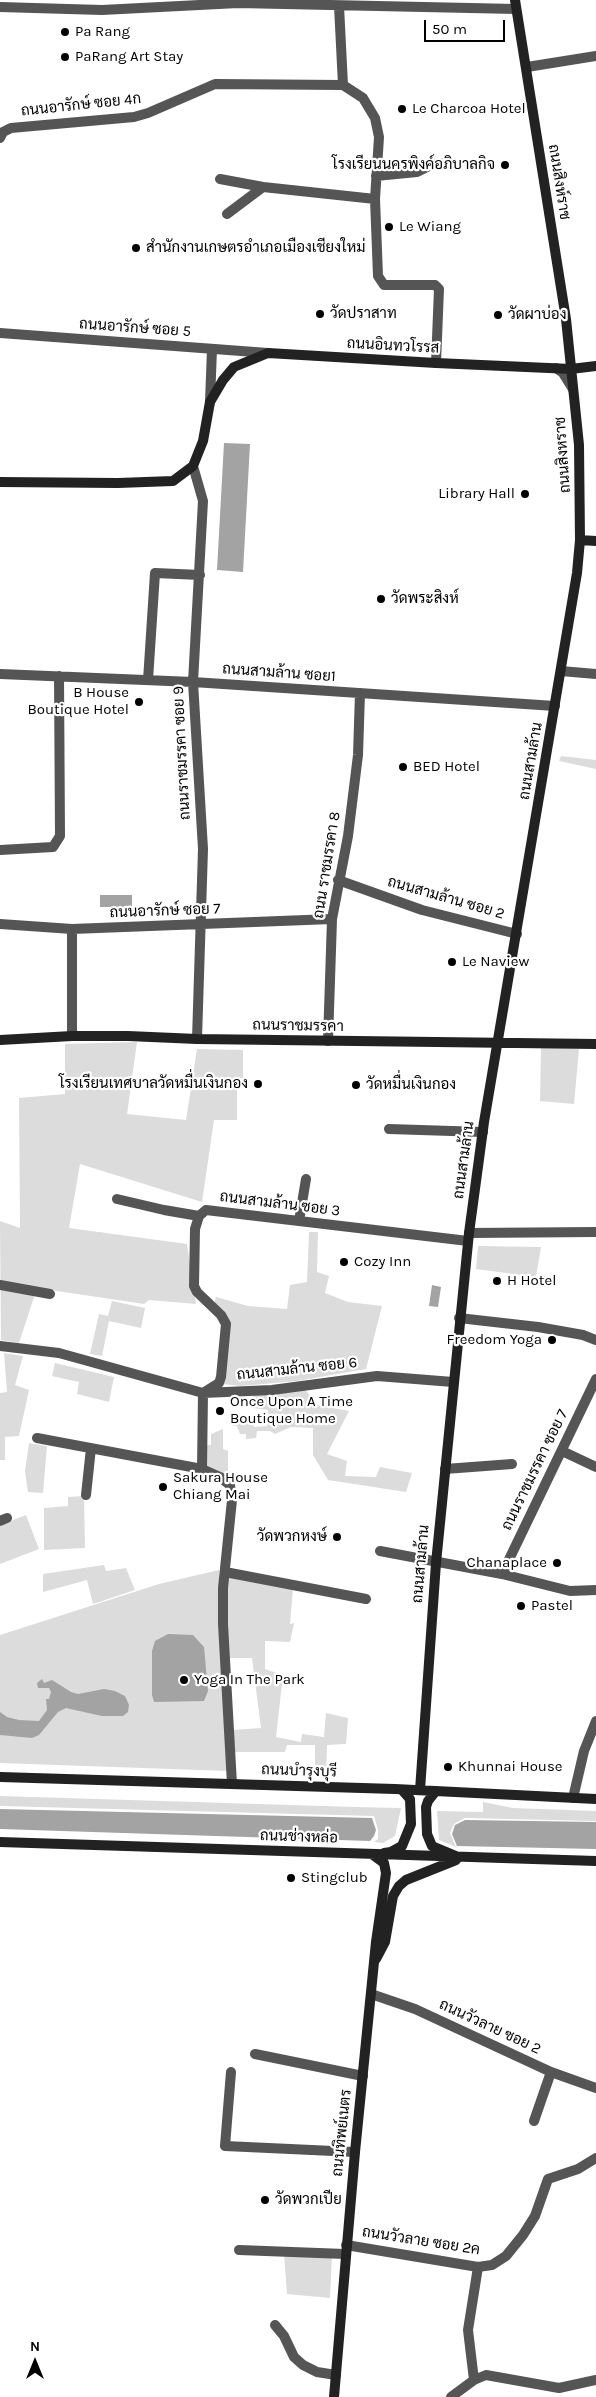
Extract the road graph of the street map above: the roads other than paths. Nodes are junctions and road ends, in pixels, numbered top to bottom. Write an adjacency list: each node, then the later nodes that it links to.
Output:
1 (516, 5): 2 (street); 5 (street, ถนนสิงห์ราช)
2 (339, 6): 3 (street); 6 (street)
3 (0, 7)
4 (596, 56): 5 (street)
5 (527, 67): 20 (street, ถนนสิงห์ราช)
6 (343, 85): 7 (street, ถนนอารักษ์ ซอย 4ก); 9 (street)
7 (0, 138)
8 (449, 163): 9 (street)
9 (376, 176): 12 (street)
10 (220, 179): 11 (street)
11 (263, 187): 12 (street); 13 (street)
12 (375, 199): 17 (street)
13 (227, 214)
14 (0, 333): 15 (street, ถนนอารักษ์ ซอย 5)
15 (212, 349): 16 (street, ถนนอารักษ์ ซอย 5); 22 (street, ถนนอินทวโรรส)
16 (268, 353): 17 (street, ถนนอินทวโรรส); 22 (street, ถนนอินทวโรรส)
17 (436, 363): 19 (street, ถนนอินทวโรรส)
18 (596, 366): 20 (street, ถนนอินทวโรรส)
19 (556, 368): 20 (street, ถนนอินทวโรรส); 21 (street)
20 (571, 369): 21 (street, ถนนสิงหราช)
21 (573, 389): 25 (street, ถนนสิงหราช)
22 (210, 402): 23 (street, ถนนอินทวโรรส)
23 (193, 466): 24 (street); 27 (street, ถนนราชมรรคา ซอย 9)
24 (0, 482)
25 (580, 540): 26 (street); 28 (street, ถนนสามล้าน)
26 (596, 541)
27 (200, 575): 32 (street); 33 (street, ถนนราชมรรคา ซอย 9)
28 (561, 671): 30 (street); 35 (street, ถนนสามล้าน)
29 (0, 674): 31 (street, ถนนสามล้าน ซอย1)
30 (596, 674)
31 (59, 676): 32 (street, ถนนสามล้าน ซอย1); 36 (street)
32 (148, 680): 33 (street, ถนนสามล้าน ซอย1)
33 (193, 682): 34 (street, ถนนสามล้าน ซอย1); 40 (street, ถนนราชมรรคา ซอย 9)
34 (360, 693): 35 (street, ถนนสามล้าน ซอย1); 37 (street, ถนน ราชมรรคา 8)
35 (555, 706): 42 (street, ถนนสามล้าน)
36 (0, 850)
37 (338, 880): 38 (street, ถนน ราชมรรคา 8); 42 (street, ถนนสามล้าน ซอย 2)
38 (332, 920): 40 (street, ถนนอารักษ์ ซอย 7); 46 (street, ถนน ราชมรรคา 8)
39 (0, 924): 41 (street, ถนนอารักษ์ ซอย 7)
40 (199, 925): 41 (street, ถนนอารักษ์ ซอย 7); 44 (street, ถนนราชมรรคา ซอย 9)
41 (72, 929): 43 (street)
42 (517, 934): 47 (street, ถนนสามล้าน)
43 (72, 1036): 44 (street, ถนนราชมรรคา); 45 (street, ถนนราชมรรคา)
44 (197, 1039): 46 (street, ถนนราชมรรคา)
45 (0, 1040)
46 (328, 1041): 47 (street, ถนนราชมรรคา)
47 (498, 1044): 48 (street, ถนนราชมรรคา); 50 (street, ถนนสามล้าน)
48 (596, 1044)
49 (389, 1129): 50 (street)
50 (483, 1132): 56 (street, ถนนสามล้าน)
51 (306, 1179): 54 (street)
52 (117, 1199): 53 (street)
53 (199, 1216): 54 (street, ถนนสามล้าน ซอย 3); 64 (street, ถนนสามล้าน ซอย 3)
54 (299, 1221): 56 (street, ถนนสามล้าน ซอย 3)
55 (596, 1232): 56 (street, ถนนสามล้าน ซอย 3)
56 (469, 1237): 59 (street, ถนนสามล้าน)
57 (0, 1285): 58 (street)
58 (50, 1294)
59 (459, 1318): 60 (street); 63 (street, ถนนสามล้าน)
60 (596, 1340)
61 (0, 1346): 64 (street, ถนนสามล้าน ซอย 6)
62 (596, 1380): 67 (street, ถนนราชมรรคา ซอย 7)
63 (454, 1382): 64 (street, ถนนสามล้าน ซอย 6); 71 (street, ถนนสามล้าน)
64 (203, 1393): 70 (street)
65 (36, 1438): 66 (street)
66 (91, 1448): 70 (street); 72 (street)
67 (562, 1451): 69 (street); 76 (street, ถนนราชมรรคา ซอย 7)
68 (512, 1464): 71 (street)
69 (596, 1467)
70 (202, 1469): 75 (street)
71 (445, 1469): 74 (street, ถนนสามล้าน)
72 (86, 1495)
73 (380, 1551): 74 (street)
74 (436, 1563): 76 (street); 83 (street, ถนนสามล้าน)
75 (225, 1572): 78 (street); 81 (street)
76 (502, 1574): 77 (street)
77 (596, 1590)
78 (366, 1599)
79 (596, 1721): 85 (street)
80 (0, 1777): 81 (street, ถนนบำรุงบุรี)
81 (232, 1784): 82 (street, ถนนบำรุงบุรี)
82 (402, 1790): 83 (street, ถนนบำรุงบุรี); 88 (street)
83 (420, 1790): 84 (street, ถนนบำรุงบุรี)
84 (436, 1791): 85 (street, ถนนบำรุงบุรี); 89 (street)
85 (573, 1798): 86 (street, ถนนบำรุงบุรี)
86 (596, 1799)
87 (0, 1842): 88 (street, ถนนช่างหล่อ)
88 (372, 1854): 89 (street, ถนนช่างหล่อ); 91 (street, ถนนทิพย์เนตร)
89 (461, 1858): 90 (street, ถนนช่างหล่อ); 91 (street, ถนนทิพย์เนตร)
90 (596, 1861)
91 (374, 1962): 92 (street, ถนนทิพย์เนตร)
92 (371, 1994): 95 (street, ถนนวัวลาย ซอย 2); 96 (street, ถนนทิพย์เนตร)
93 (255, 2054): 96 (street)
94 (231, 2072): 99 (street)
95 (551, 2072): 97 (street, ถนนวัวลาย ซอย 2); 98 (street)
96 (362, 2076): 99 (street, ถนนทิพย์เนตร)
97 (596, 2088)
98 (534, 2121)
99 (355, 2152): 102 (street, ถนนทิพย์เนตร)
100 (596, 2158): 103 (street, ถนนวัวลาย ซอย 2ค)
101 (239, 2250): 102 (street, ถนนวัวลาย ซอย 2ค)
102 (345, 2250): 103 (street, ถนนวัวลาย ซอย 2ค); 105 (street, ถนนทิพย์เนตร)
103 (478, 2267): 106 (street)
104 (275, 2325): 105 (street)
105 (336, 2375): 108 (street, ถนนทิพย์เนตร)
106 (474, 2380): 107 (street); 109 (street)
107 (596, 2380)
108 (334, 2397)
109 (451, 2397)

